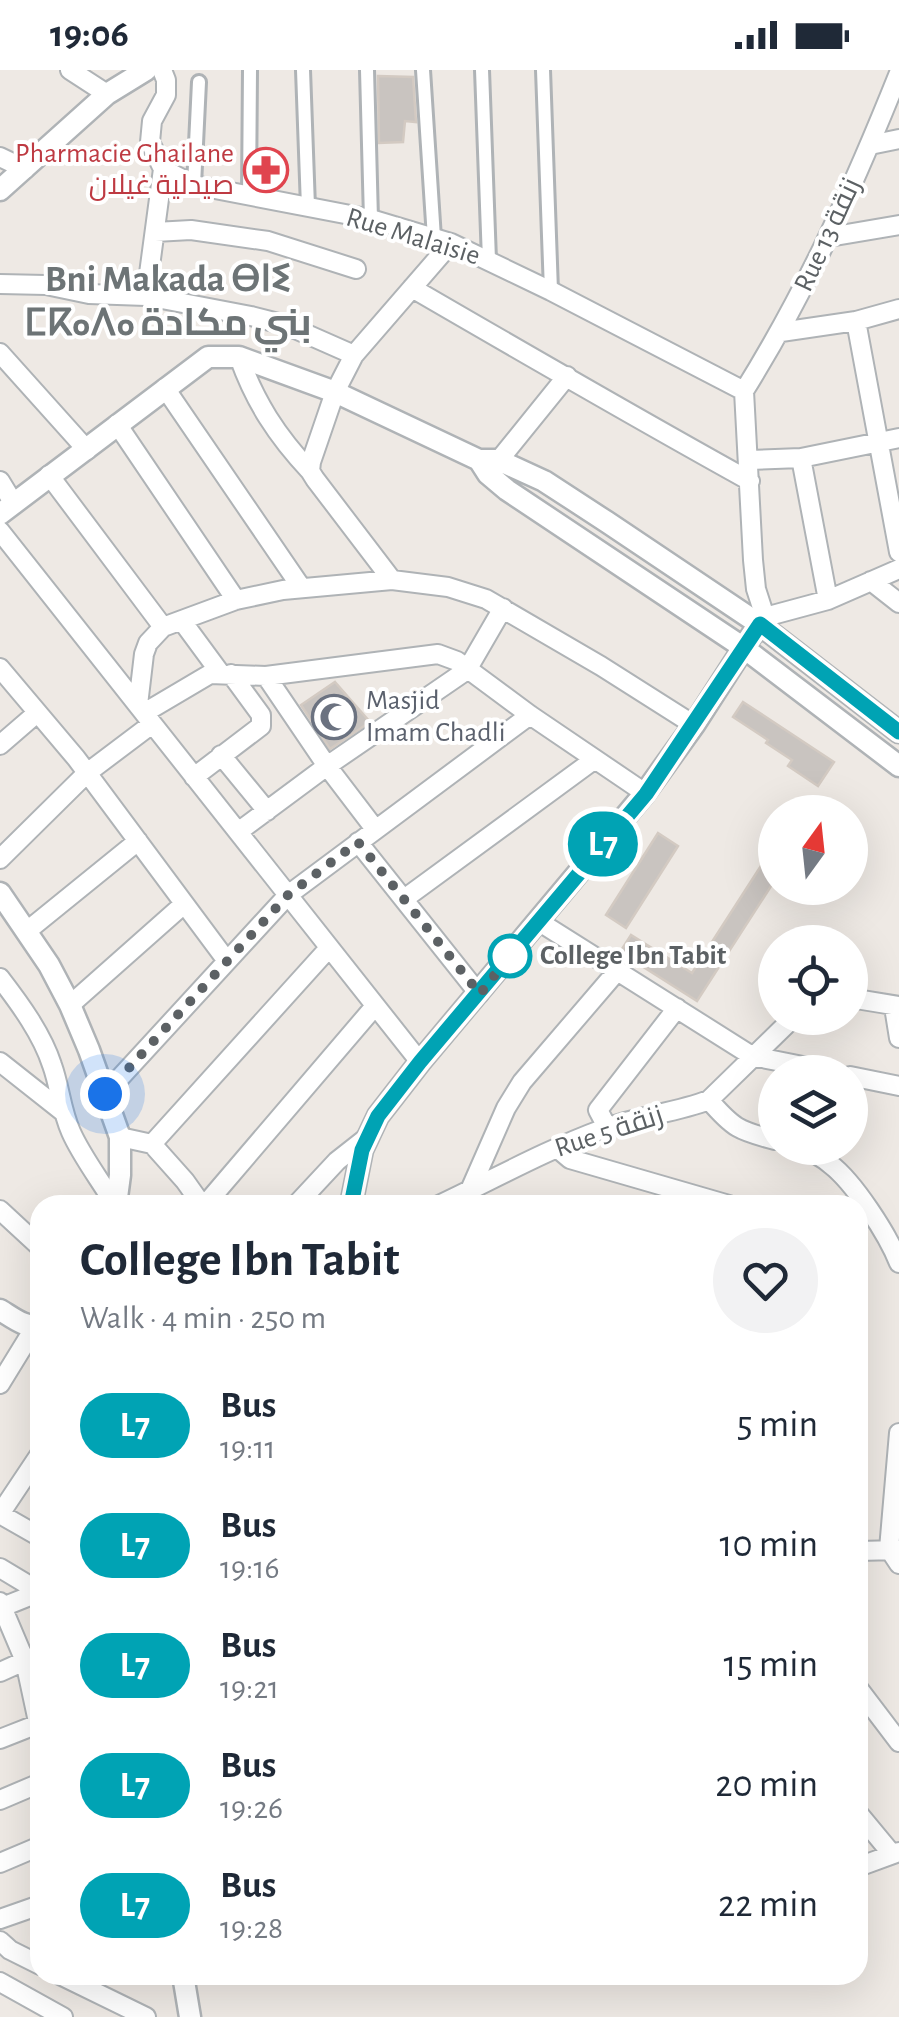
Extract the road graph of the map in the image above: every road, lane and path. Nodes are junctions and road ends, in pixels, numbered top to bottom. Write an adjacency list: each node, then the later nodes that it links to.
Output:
1 (70, 70): 12 (street)
2 (162, 70): 17 (street)
3 (250, 70): 20 (street)
4 (304, 70): 21 (street)
5 (367, 70): 22 (street)
6 (422, 70): 26 (street)
7 (482, 70): 27 (street)
8 (543, 70): 31 (street)
9 (138, 72): 12 (street)
10 (899, 73): 14 (street, Rue 13 زنقة)
11 (199, 82): 18 (street)
12 (108, 94): 16 (street)
13 (899, 139): 14 (street)
14 (870, 145): 25 (street, Rue 13 زنقة)
15 (0, 156): 16 (street)
16 (25, 169): 19 (street)
17 (163, 169): 18 (street, Rue Malaisie); 24 (street)
18 (194, 185): 20 (street, Rue Malaisie)
19 (0, 190)
20 (249, 196): 21 (street, Rue Malaisie)
21 (308, 207): 22 (street, Rue Malaisie)
22 (371, 219): 26 (street, Rue Malaisie)
23 (899, 225): 25 (street)
24 (156, 232): 28 (street); 32 (street)
25 (828, 237): 35 (street, Rue 13 زنقة)
26 (442, 241): 27 (street, Rue Malaisie); 30 (street)
27 (489, 260): 31 (street, Rue Malaisie)
28 (356, 269)
29 (0, 284): 32 (street)
30 (412, 288): 37 (street); 39 (street)
31 (551, 291): 41 (street, Rue Malaisie)
32 (146, 296): 37 (street)
33 (899, 309): 34 (street)
34 (856, 321): 35 (street); 45 (street)
35 (781, 332): 41 (street, Rue 13 زنقة)
36 (0, 352): 46 (street)
37 (354, 355): 42 (street)
38 (238, 357): 40 (street); 42 (street); 50 (street)
39 (567, 376): 49 (street); 53 (street)
40 (164, 388): 43 (street); 60 (street)
41 (744, 391): 48 (street)
42 (336, 392): 49 (street); 50 (street)
43 (116, 424): 46 (street); 61 (street)
44 (899, 438): 45 (street)
45 (878, 442): 47 (street); 56 (street)
46 (87, 450): 51 (street)
47 (801, 458): 48 (street); 62 (street)
48 (749, 460): 53 (street)
49 (488, 465): 66 (street); 68 (street)
50 (310, 471): 58 (street)
51 (48, 475): 54 (street); 67 (street)
52 (0, 481): 54 (street)
53 (750, 481): 66 (street)
54 (7, 508)
55 (0, 531): 74 (street)
56 (899, 552)
57 (899, 570): 59 (street)
58 (392, 580): 60 (street); 64 (street)
59 (871, 582): 62 (street); 63 (street)
60 (301, 587): 61 (street)
61 (236, 600): 65 (street)
62 (828, 600): 66 (street)
63 (899, 603)
64 (503, 608): 70 (street); 76 (street)
65 (182, 621): 67 (street); 71 (street)
66 (762, 621): 68 (street); 77 (street)
67 (163, 627): 74 (street)
68 (744, 648): 76 (street); 82 (street)
69 (0, 668): 73 (street)
70 (467, 670): 72 (street); 75 (street); 81 (street)
71 (226, 674): 72 (street); 74 (street); 79 (street)
72 (266, 676): 81 (street)
73 (37, 712): 78 (street); 83 (street)
74 (145, 714): 83 (street); 84 (street)
75 (530, 715): 80 (street); 87 (street)
76 (694, 725): 85 (street)
77 (899, 732)
78 (0, 745)
79 (221, 755): 84 (street); 86 (street)
80 (595, 759): 85 (street); 94 (street)
81 (328, 766): 86 (street); 87 (street)
82 (899, 766)
83 (87, 773): 89 (street); 91 (street)
84 (194, 776): 88 (street)
85 (646, 794): 96 (street)
86 (266, 811): 88 (street)
87 (375, 828): 90 (street)
88 (238, 832): 93 (street)
89 (138, 841): 95 (street); 97 (street)
90 (358, 842): 93 (street); 94 (street)
91 (0, 859)
92 (0, 893): 97 (street)
93 (288, 895): 98 (street); 99 (street)
94 (404, 899): 102 (street)
95 (184, 904): 99 (street); 104 (street)
96 (538, 921): 100 (street); 102 (street)
97 (27, 931): 104 (street)
98 (329, 948): 105 (street); 123 (street)
99 (227, 961): 116 (street)
100 (618, 970): 107 (street); 132 (street)
101 (0, 978): 118 (street)
102 (480, 994): 113 (street)
103 (868, 1001): 106 (street)
104 (70, 1005): 116 (street)
105 (375, 1006): 113 (street); 129 (street)
106 (896, 1006): 109 (street)
107 (676, 1008): 110 (street); 119 (street)
108 (775, 1035): 110 (street)
109 (899, 1038)
110 (752, 1056): 111 (street); 117 (street)
111 (758, 1057)
112 (0, 1062): 118 (street)
113 (420, 1062): 122 (street)
114 (868, 1080): 115 (street)
115 (899, 1086)
116 (105, 1094): 121 (street)
117 (709, 1100): 119 (street, Rue 5 زنقة); 120 (street)
118 (62, 1111): 126 (street)
119 (607, 1127): 124 (street, Rue 5 زنقة)
120 (758, 1136)
121 (120, 1137): 123 (street); 127 (street)
122 (365, 1138): 130 (street); 131 (street)
123 (152, 1144): 128 (street)
124 (558, 1148): 133 (street, Rue 5 زنقة); 134 (street)
125 (831, 1165): 135 (street)
126 (110, 1195)
127 (117, 1195)
128 (196, 1195)
129 (212, 1195)
130 (305, 1195)
131 (353, 1195)
132 (472, 1195)
133 (474, 1195)
134 (694, 1195)
135 (857, 1195)
136 (0, 1210): 138 (street)
137 (868, 1211): 139 (street)
138 (30, 1238)
139 (899, 1264)
140 (0, 1310): 141 (street)
141 (30, 1325)
142 (30, 1337): 143 (street)
143 (0, 1384)
144 (899, 1433): 149 (street)
145 (30, 1469): 146 (street)
146 (0, 1514): 147 (street)
147 (30, 1531)
148 (868, 1552): 149 (street)
149 (896, 1554)
150 (0, 1568): 151 (street)
151 (30, 1586)
152 (30, 1595): 153 (street)
153 (1, 1605): 154 (street)
154 (30, 1654)
155 (30, 1663): 156 (street)
156 (0, 1672)
157 (868, 1701): 160 (street)
158 (30, 1731): 159 (street)
159 (0, 1739)
160 (899, 1742)
161 (30, 1787): 162 (street)
162 (0, 1800)
163 (868, 1824): 165 (street)
164 (30, 1850): 166 (street)
165 (896, 1853): 167 (street)
166 (0, 1863)
167 (868, 1863)
168 (30, 1908): 169 (street)
169 (0, 1919)
170 (3, 1951): 171 (street)
171 (30, 1961)
172 (0, 1982): 175 (street)
173 (80, 1985): 176 (street)
174 (184, 1985): 177 (street)
175 (64, 2017)
176 (146, 2017)
177 (190, 2017)

